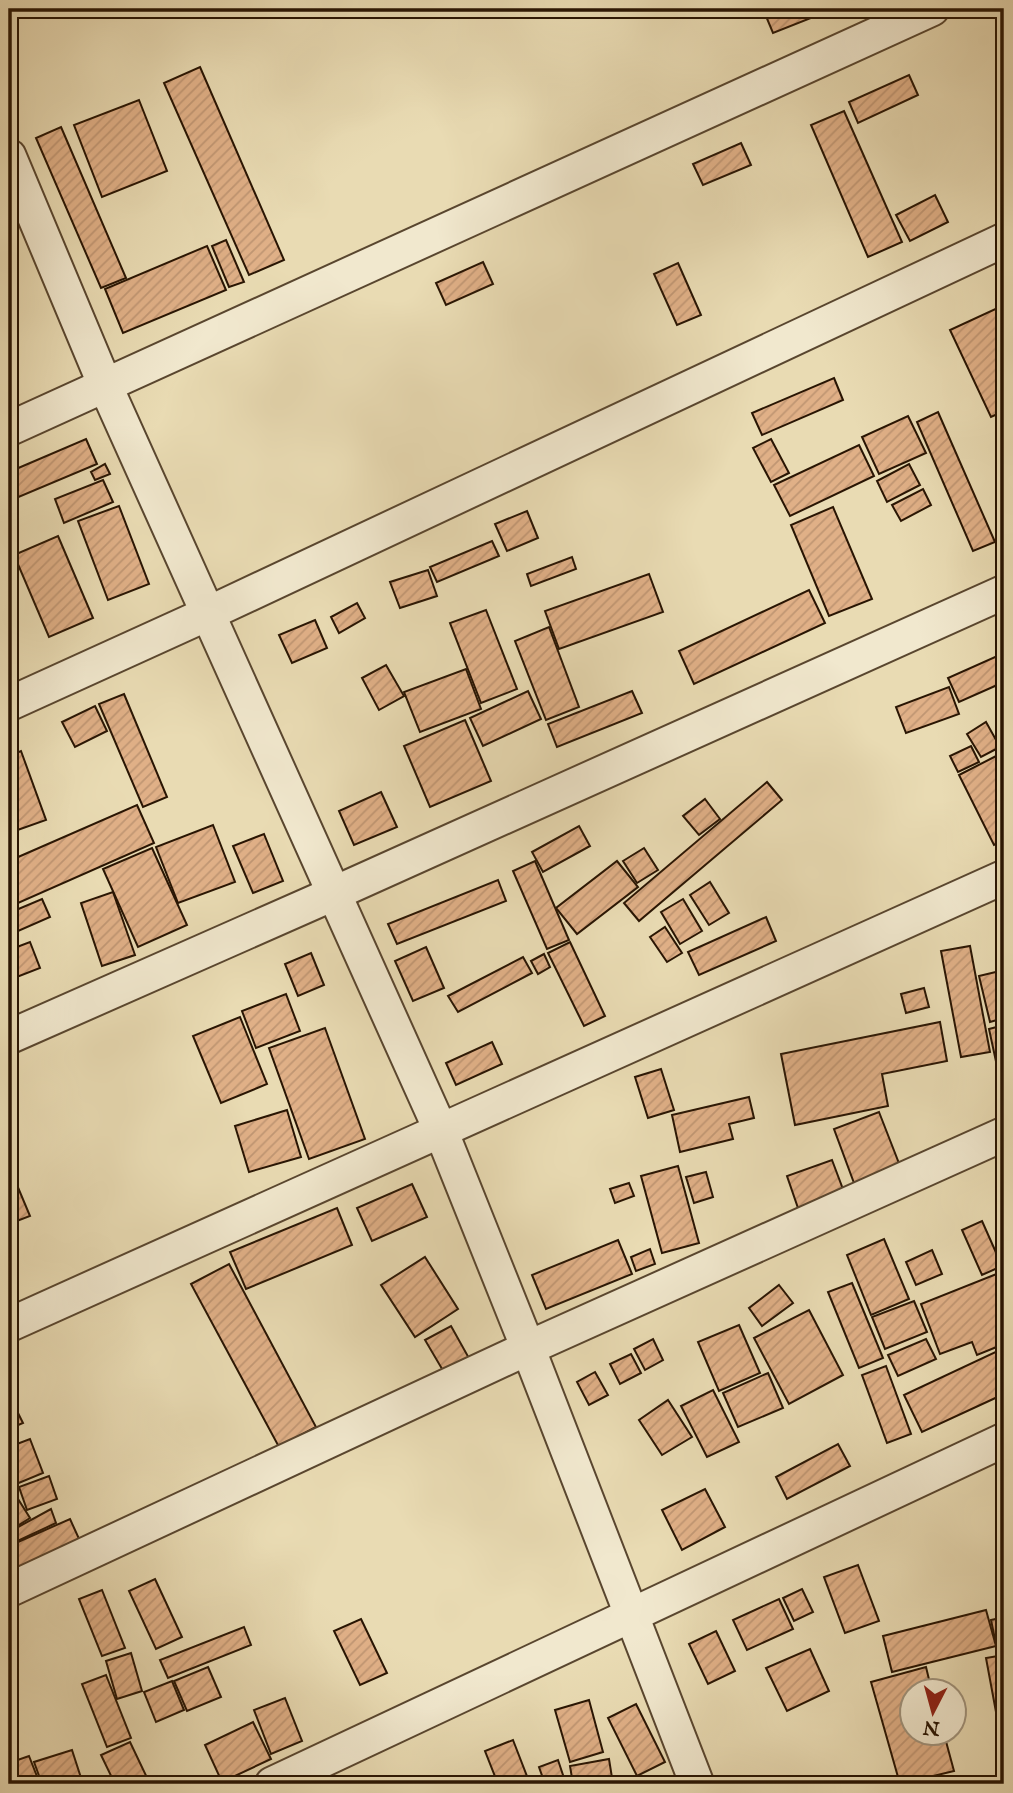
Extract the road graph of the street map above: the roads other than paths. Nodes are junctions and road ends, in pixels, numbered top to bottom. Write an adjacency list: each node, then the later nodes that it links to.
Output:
1 (932, 9): 4 (street)
2 (9, 156): 4 (street)
3 (1004, 240): 7 (street)
4 (105, 385): 5 (street); 7 (street)
5 (9, 429)
6 (1004, 592): 10 (street)
7 (207, 614): 8 (street); 10 (street)
8 (9, 704)
9 (1004, 877): 12 (street)
10 (335, 893): 11 (street); 12 (street)
11 (9, 1037)
12 (441, 1131): 14 (street); 15 (street)
13 (1004, 1134): 15 (street)
14 (9, 1325)
15 (528, 1349): 17 (street); 18 (street)
16 (1004, 1440): 18 (street)
17 (9, 1590)
18 (632, 1616): 19 (street); 20 (street)
19 (272, 1784)
20 (697, 1784)

